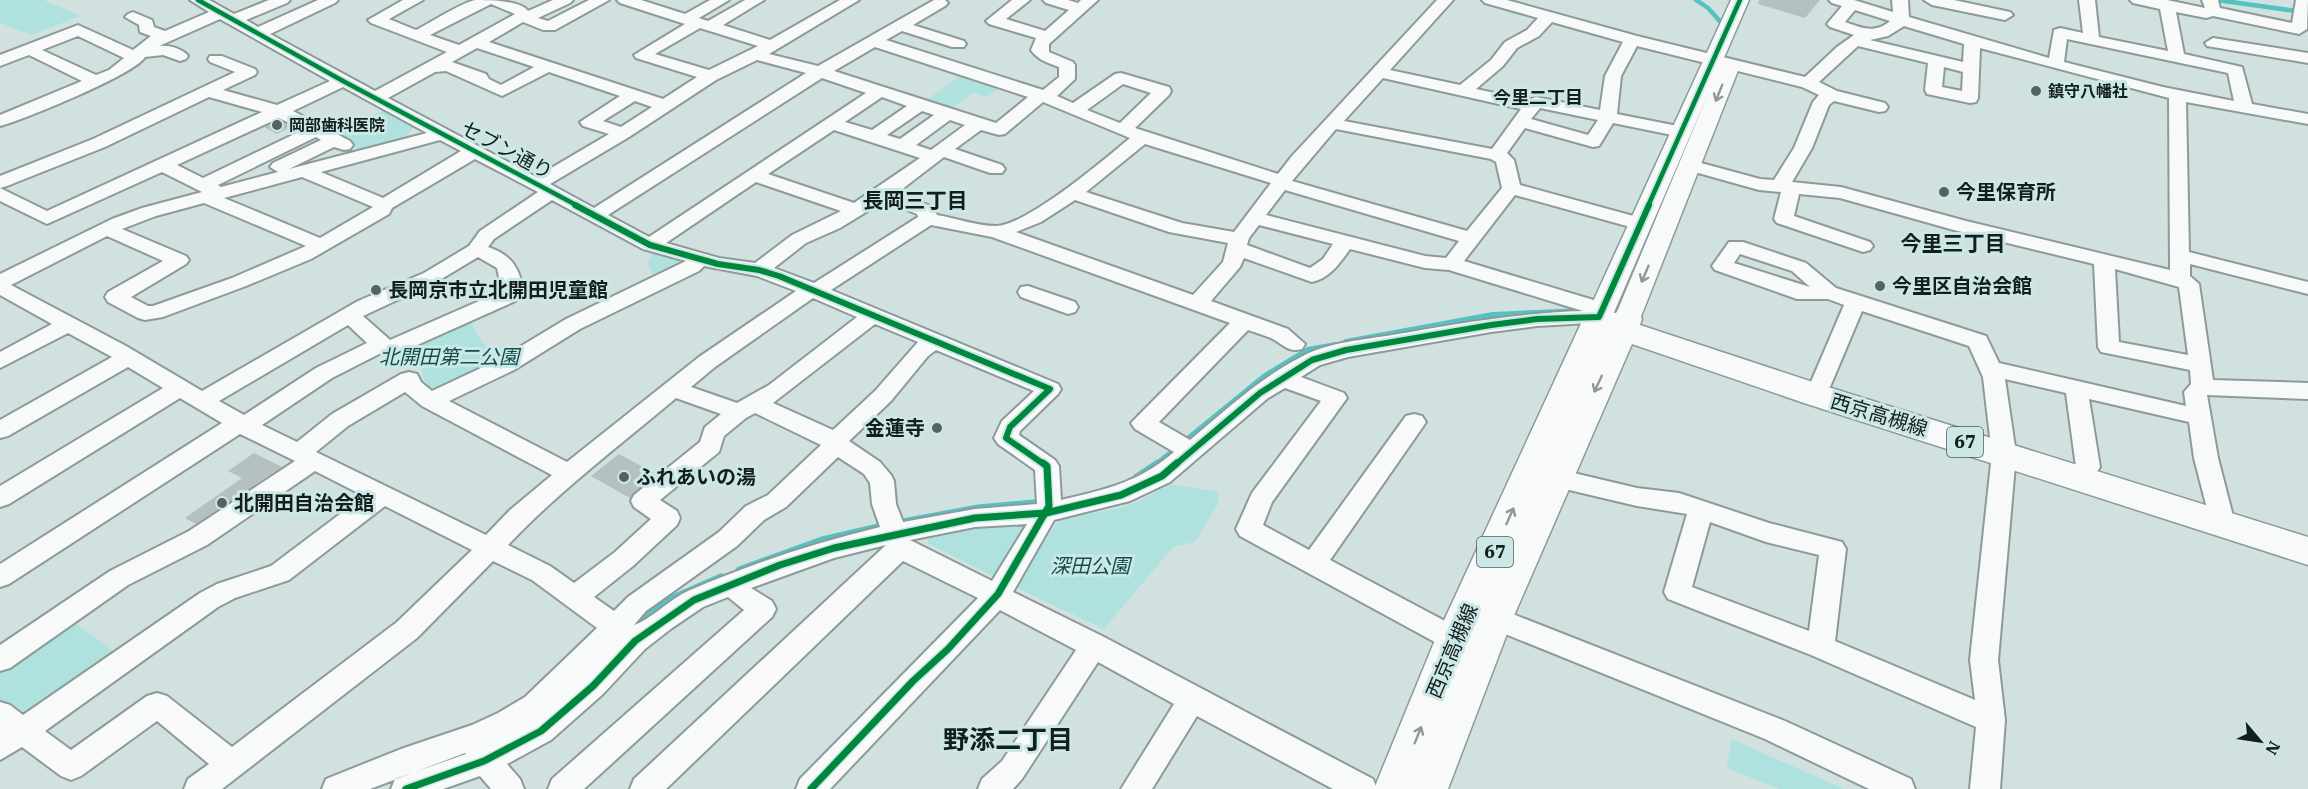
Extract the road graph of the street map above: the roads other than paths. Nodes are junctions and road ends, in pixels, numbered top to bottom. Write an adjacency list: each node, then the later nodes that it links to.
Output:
1 (282, 0): 31 (street)
2 (330, 0): 41 (street)
3 (416, 0): 43 (street)
4 (487, 0): 43 (street)
5 (494, 0): 32 (street)
6 (565, 0): 32 (street)
7 (601, 0): 32 (street)
8 (625, 0): 29 (street)
9 (665, 0): 29 (street)
10 (722, 0): 37 (street)
11 (756, 0): 37 (street)
12 (851, 0): 53 (street)
13 (932, 0): 39 (street)
14 (1022, 0): 36 (street)
15 (1051, 0): 27 (street)
16 (1445, 0): 71 (street)
17 (1490, 0): 34 (street)
18 (1740, 0): 63 (street)
19 (1756, 0): 63 (street)
20 (1900, 0): 35 (street)
21 (1932, 0): 38 (street)
22 (2087, 0): 48 (street)
23 (2138, 0): 28 (street)
24 (2304, 0): 30 (street)
25 (202, 1): 31 (street, セブン通り)
26 (1845, 2): 35 (street); 45 (street)
27 (1085, 4): 44 (street)
28 (2167, 5): 30 (street); 60 (street)
29 (650, 8): 37 (street)
30 (2210, 8): 51 (street)
31 (227, 16): 41 (street, セブン通り); 42 (street)
32 (524, 16): 50 (street)
33 (133, 17): 42 (street)
34 (1548, 17): 46 (street); 78 (street)
35 (1901, 20): 45 (street); 47 (street)
36 (994, 21): 40 (street); 44 (street)
37 (698, 23): 53 (street); 72 (street)
38 (2003, 25): 47 (street); 65 (street)
39 (901, 26): 49 (street); 52 (street)
40 (979, 32)
41 (258, 33): 74 (street, セブン通り)
42 (165, 36): 56 (street)
43 (416, 36): 55 (street)
44 (1047, 36): 82 (street)
45 (1862, 38): 64 (street); 75 (street)
46 (1632, 40): 63 (street); 92 (street)
47 (1972, 40): 69 (street)
48 (2092, 40): 60 (street); 65 (street)
49 (872, 41): 70 (street); 82 (street)
50 (474, 42): 55 (street); 67 (street)
51 (2213, 43): 61 (street); 68 (street)
52 (958, 44)
53 (770, 45): 57 (street)
54 (28, 50): 56 (street); 58 (street); 73 (street)
55 (459, 51): 66 (street)
56 (140, 55): 59 (street); 73 (street)
57 (755, 55): 70 (street); 72 (street)
58 (4, 56)
59 (180, 56)
60 (2177, 58): 68 (street)
61 (2308, 58)
62 (216, 59): 76 (street)
63 (1722, 61): 75 (street); 101 (street); 113 (street, one-way to 113)
64 (1936, 62): 69 (street); 69 (street)
65 (2056, 64): 80 (street)
66 (434, 67): 67 (street); 83 (street)
67 (547, 67): 81 (street)
68 (2224, 68): 88 (street)
69 (1971, 69)
70 (820, 72): 77 (street); 129 (street)
71 (1379, 72): 78 (street); 98 (street)
72 (710, 76): 85 (street)
73 (96, 81): 94 (street)
74 (343, 81): 83 (street, セブン通り); 90 (street)
75 (1809, 83): 79 (street)
76 (208, 91): 90 (street); 118 (street)
77 (880, 91): 84 (street); 96 (street)
78 (1462, 92): 86 (street)
79 (1830, 95): 87 (street); 120 (street)
80 (2178, 95): 88 (street); 142 (street)
81 (633, 96): 85 (street); 102 (street)
82 (1043, 96): 89 (street); 97 (street)
83 (376, 98): 103 (street, セブン通り)
84 (920, 104): 91 (street); 104 (street)
85 (663, 105): 102 (street)
86 (1532, 106): 92 (street); 95 (street)
87 (1879, 107)
88 (2244, 108): 93 (street)
89 (1075, 110): 100 (street); 100 (street)
90 (279, 111): 99 (street); 112 (street)
91 (948, 113): 97 (street); 107 (street)
92 (1609, 116): 95 (street); 101 (street)
93 (2308, 119)
94 (1, 120)
95 (1522, 122): 111 (street)
96 (831, 123): 104 (street); 116 (street)
97 (979, 123): 109 (street)
98 (1332, 123): 111 (street); 119 (street)
99 (317, 130): 106 (street); 123 (street)
100 (1123, 130): 105 (street)
101 (1682, 132): 132 (street)
102 (623, 133): 121 (street)
103 (442, 134): 108 (street, セブン通り); 110 (street)
104 (874, 137): 107 (street)
105 (1142, 137): 119 (street); 124 (street)
106 (334, 140): 110 (street); 117 (street)
107 (902, 146): 109 (street)
108 (475, 151): 121 (street, セブン通り); 127 (street)
109 (937, 153): 114 (street); 126 (street)
110 (361, 155): 115 (street)
111 (1497, 155): 122 (street)
112 (163, 165): 123 (street); 125 (street)
113 (1690, 165): 120 (street); 159 (street, one-way to 159)
114 (996, 169)
115 (303, 171): 117 (street); 127 (street)
116 (753, 175): 128 (street); 139 (street)
117 (270, 180): 123 (street)
118 (0, 182)
119 (1281, 182): 130 (street); 135 (street)
120 (1785, 187): 140 (street); 144 (street)
121 (544, 188): 129 (street, セブン通り); 141 (street)
122 (1511, 188): 132 (street); 135 (street)
123 (209, 192): 133 (street); 138 (street)
124 (1071, 193): 134 (street); 137 (street)
125 (0, 194)
126 (883, 194): 128 (street); 131 (street)
127 (384, 205): 138 (street)
128 (855, 210): 146 (street)
129 (594, 216): 139 (street, セブン通り)
130 (1254, 218): 136 (street); 137 (street)
131 (928, 219): 134 (street); 151 (street)
132 (1641, 224): 159 (street)
133 (106, 229): 138 (street); 148 (street)
134 (997, 232): 155 (street)
135 (1470, 238): 145 (street)
136 (1346, 241): 137 (street); 145 (street)
137 (1238, 243): 155 (street)
138 (321, 245)
139 (650, 245): 143 (street, セブン通り)
140 (1863, 246)
141 (476, 250): 157 (street); 164 (street)
142 (2180, 256): 147 (street); 150 (street)
143 (701, 259): 146 (street, セブン通り); 177 (street)
144 (2104, 261): 147 (street); 169 (street)
145 (1451, 264): 159 (street)
146 (759, 270): 151 (street, セブン通り)
147 (2180, 279): 169 (street)
148 (0, 282)
149 (0, 288): 161 (street)
150 (2308, 288)
151 (814, 290): 158 (street, セブン通り); 174 (street)
152 (1028, 292): 156 (street)
153 (1829, 293): 154 (street)
154 (1856, 301): 167 (street); 171 (street)
155 (1197, 304): 160 (street)
156 (1068, 307)
157 (350, 315): 164 (street); 176 (street)
158 (873, 315): 162 (street, セブン通り); 178 (street)
159 (1612, 319): 168 (street); 171 (main road, 西京高槻線 / 67); 184 (main road, 西京高槻線 / 67); 189 (main road, 西京高槻線 / 67)
160 (1245, 321): 163 (street); 185 (street)
161 (66, 325): 165 (street); 166 (street)
162 (933, 341): 183 (street); 192 (street, セブン通り)
163 (1294, 344)
164 (386, 346): 170 (street); 181 (street)
165 (128, 357): 172 (street); 182 (street)
166 (0, 361)
167 (1990, 368): 173 (street); 184 (street)
168 (1284, 376): 185 (street); 199 (street)
169 (2201, 376): 175 (street); 179 (street)
170 (409, 379): 177 (street); 186 (street)
171 (1822, 382): 184 (main road, 西京高槻線 / 67)
172 (179, 388): 176 (street); 191 (street)
173 (2076, 388): 179 (street); 187 (street)
174 (673, 389): 178 (street); 188 (street)
175 (2308, 391)
176 (202, 401): 181 (street)
177 (430, 401): 188 (street)
178 (747, 408): 183 (street); 203 (street)
179 (2199, 417): 194 (street)
180 (1414, 422): 199 (street)
181 (242, 424): 186 (street); 200 (street)
182 (0, 430)
183 (835, 443): 195 (street); 205 (street)
184 (2003, 447): 187 (main road, 西京高槻線 / 67); 194 (main road, 西京高槻線 / 67); 211 (street)
185 (1192, 452): 192 (street)
186 (305, 457): 190 (street); 208 (street)
187 (2088, 467): 194 (main road, 西京高槻線 / 67)
188 (569, 473): 197 (street)
189 (1542, 474): 193 (street); 204 (main road, 西京高槻線 / 67)
190 (383, 495): 197 (street); 212 (street)
191 (0, 498)
192 (1048, 505): 195 (street); 202 (street)
193 (1701, 510): 207 (street); 207 (street)
194 (2221, 517): 196 (main road, 西京高槻線 / 67); 198 (main road, 西京高槻線 / 67)
195 (895, 532): 201 (street); 202 (street); 221 (street)
196 (2308, 537)
197 (489, 548): 203 (street); 215 (street)
198 (2308, 551)
199 (1314, 564): 204 (street)
200 (0, 577)
201 (734, 584): 205 (street); 220 (street)
202 (998, 594): 206 (street); 222 (street)
203 (575, 597): 205 (street)
204 (1474, 629): 226 (main road, 西京高槻線 / 67, one-way to 204); 227 (main road, 西京高槻線 / 67); 228 (street)
205 (625, 634): 214 (street)
206 (1094, 645): 209 (street); 223 (street)
207 (1821, 647): 211 (street)
208 (0, 660)
209 (1193, 698): 224 (street); 225 (street)
210 (0, 714): 212 (street)
211 (1991, 720): 229 (street)
212 (23, 731): 213 (street); 215 (street)
213 (0, 747)
214 (480, 748): 217 (street); 218 (street); 219 (street)
215 (232, 764): 216 (street)
216 (199, 789)
217 (337, 789)
218 (406, 789)
219 (509, 789)
220 (563, 789)
221 (645, 789)
222 (811, 789)
223 (993, 789)
224 (1136, 789)
225 (1362, 789)
226 (1396, 789)
227 (1426, 789)
228 (1900, 789)
229 (1985, 789)

